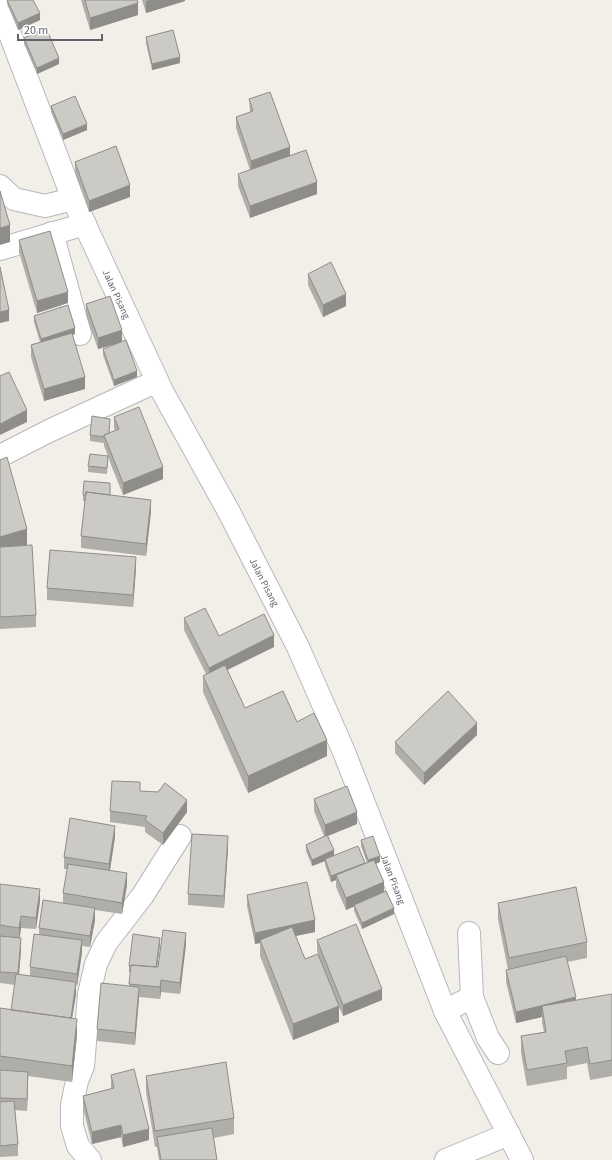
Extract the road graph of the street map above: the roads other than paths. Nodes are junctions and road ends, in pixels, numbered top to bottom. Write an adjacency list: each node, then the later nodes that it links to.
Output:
1 (0, 8): 3 (street, Jalan Pisang)
2 (0, 186): 3 (street)
3 (73, 199): 4 (street, Jalan Pisang)
4 (85, 224): 5 (street); 8 (street, Jalan Pisang)
5 (52, 233): 6 (street); 7 (street)
6 (0, 249)
7 (80, 334)
8 (158, 381): 9 (street); 13 (street, Jalan Pisang)
9 (0, 456)
10 (180, 836): 16 (street)
11 (469, 933): 12 (street)
12 (472, 997): 13 (street); 14 (street)
13 (445, 1011): 15 (street, Jalan Pisang)
14 (498, 1053)
15 (509, 1134): 17 (street); 18 (street, Jalan Pisang)
16 (90, 1160)
17 (446, 1160)
18 (522, 1160)

